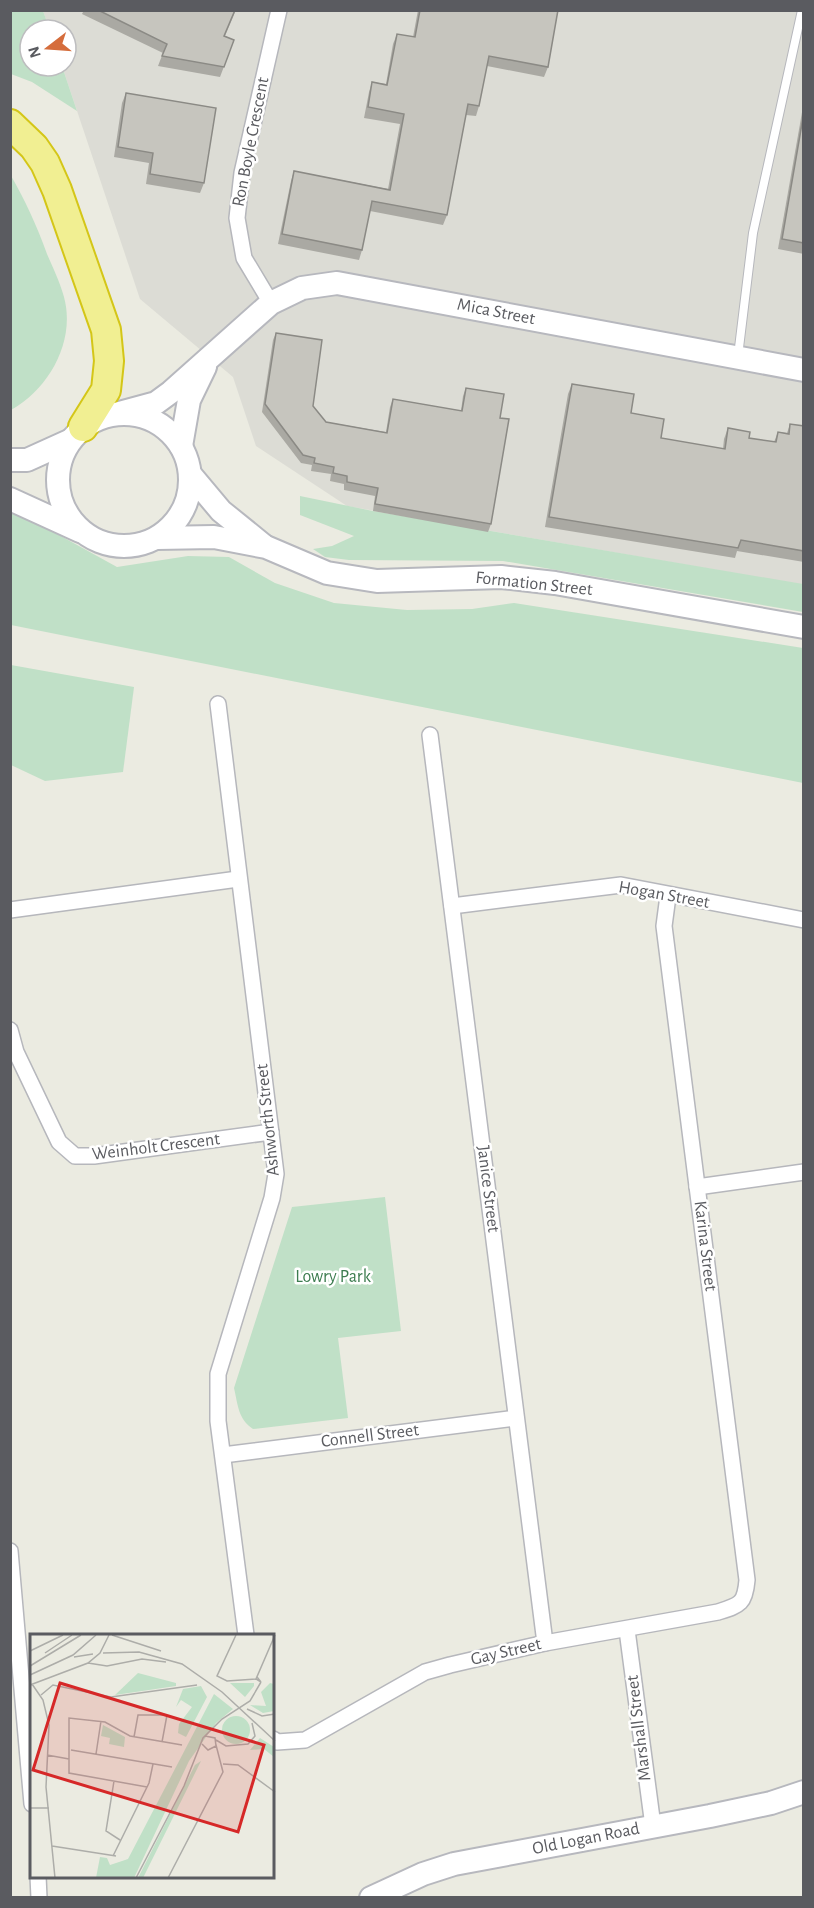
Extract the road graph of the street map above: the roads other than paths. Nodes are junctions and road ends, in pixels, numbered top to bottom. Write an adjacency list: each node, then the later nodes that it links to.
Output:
1 (279, 10): 4 (street, Ron Boyle Crescent)
2 (802, 10): 6 (lane)
3 (10, 124): 9 (highway)
4 (271, 303): 5 (main road, Mica Street); 6 (main road, Mica Street)
5 (210, 358): 8 (main road, Mica Street); 10 (main road, Mica Street)
6 (738, 358): 7 (main road, Mica Street)
7 (804, 370)
8 (119, 413): 9 (main road); 10 (main road)
9 (76, 434): 11 (main road); 14 (main road)
10 (181, 446): 12 (main road)
11 (10, 460)
12 (190, 474): 15 (main road); 16 (main road, Formation Street)
13 (10, 499): 14 (main road)
14 (81, 531): 15 (main road)
15 (157, 538): 16 (main road, Formation Street)
16 (266, 548): 17 (main road, Formation Street)
17 (804, 627)
18 (218, 704): 20 (street, Ashworth Street)
19 (430, 735): 22 (street, Janice Street)
20 (238, 879): 23 (street); 26 (street, Ashworth Street)
21 (668, 896): 22 (street, Hogan Street); 24 (street, Hogan Street); 28 (street, Karina Street)
22 (452, 906): 29 (street, Janice Street)
23 (10, 910)
24 (804, 920)
25 (10, 1030): 26 (street, Weinholt Crescent)
26 (271, 1132): 30 (street, Ashworth Street)
27 (804, 1172): 28 (street)
28 (698, 1187): 32 (street, Karina Street)
29 (516, 1418): 30 (street, Connell Street); 35 (street, Janice Street)
30 (223, 1455): 34 (street, Ashworth Street)
31 (10, 1551): 37 (street)
32 (746, 1595): 33 (street, Gay Street)
33 (627, 1630): 35 (street, Gay Street); 39 (street, Marshall Street)
34 (246, 1634)
35 (545, 1643): 36 (street, Gay Street)
36 (275, 1741)
37 (30, 1781)
38 (804, 1792): 39 (main road, Old Logan Road)
39 (653, 1826): 42 (main road, Old Logan Road)
40 (38, 1878): 41 (street)
41 (39, 1898)
42 (371, 1898)

